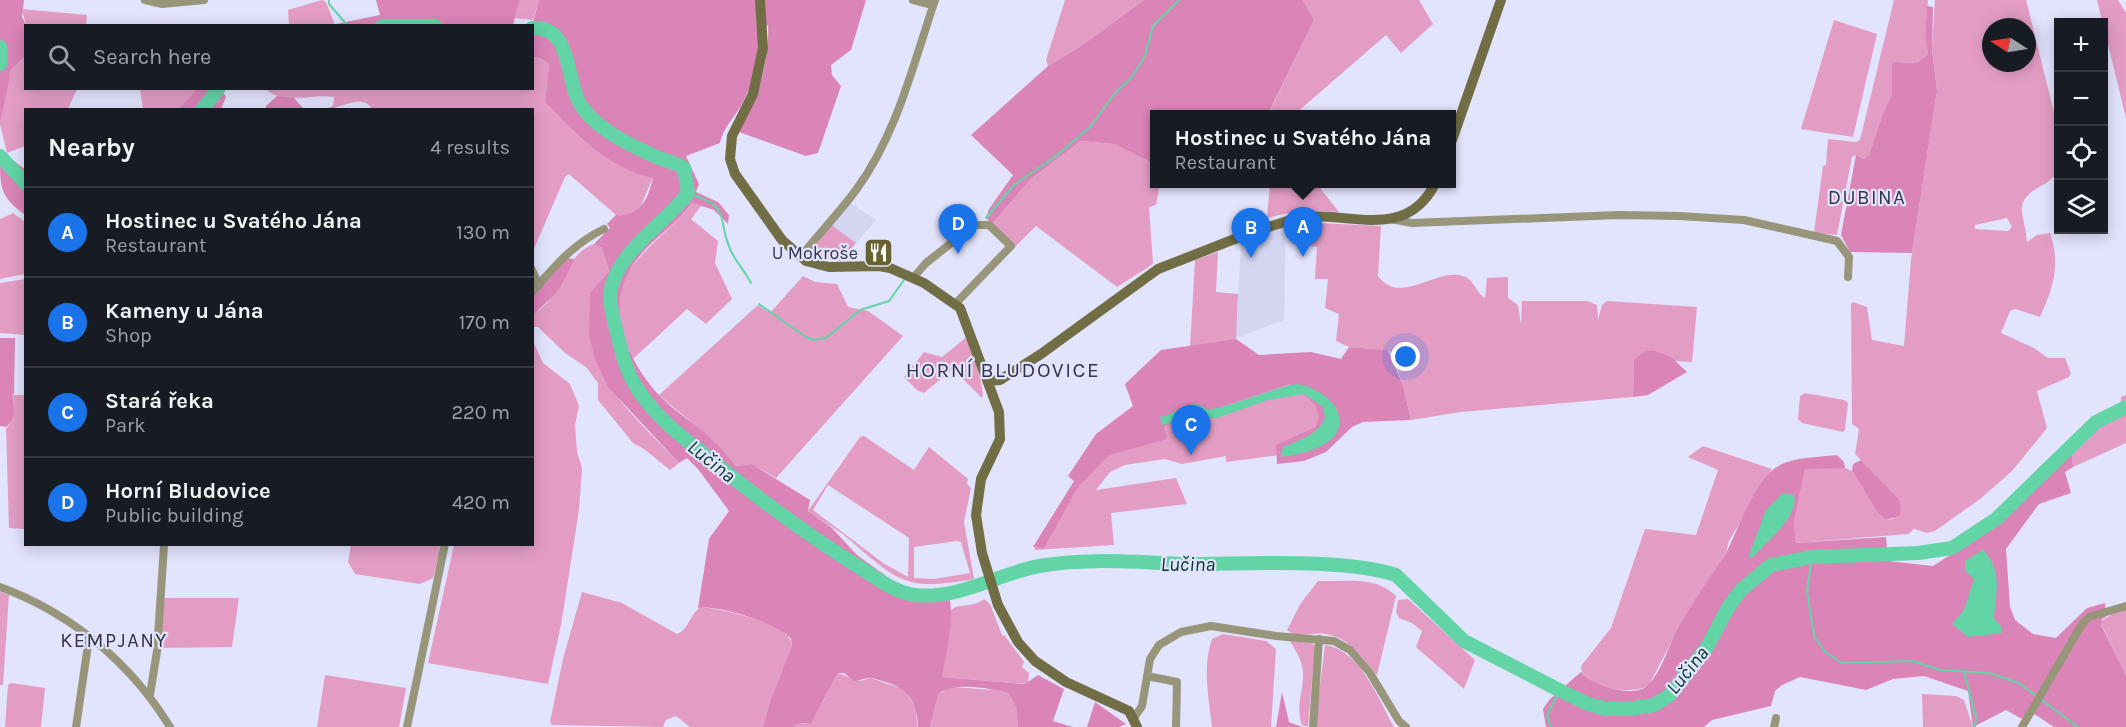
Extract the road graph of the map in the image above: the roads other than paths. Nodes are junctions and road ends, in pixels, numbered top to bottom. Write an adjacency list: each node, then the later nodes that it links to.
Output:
1 (145, 0): 2 (street)
2 (204, 0)
3 (760, 0): 11 (street)
4 (913, 0): 6 (street)
5 (1501, 0): 7 (street)
6 (934, 3): 11 (street)
7 (1456, 129)
8 (1431, 188): 9 (street)
9 (1390, 219): 13 (street); 18 (street)
10 (604, 229): 15 (street)
11 (800, 257): 14 (street)
12 (534, 274): 15 (street)
13 (1848, 277)
14 (913, 278): 17 (street); 17 (street)
15 (539, 285): 16 (street)
16 (534, 290)
17 (956, 303): 18 (street)
18 (987, 381): 28 (street)
19 (164, 546): 26 (street)
20 (445, 546): 31 (street)
21 (0, 587): 23 (street)
22 (2126, 606): 36 (street)
23 (89, 638): 26 (street); 29 (street)
24 (1319, 639): 25 (street); 33 (street); 34 (street)
25 (1147, 676): 28 (street); 32 (street)
26 (150, 695): 30 (street)
27 (1776, 718): 35 (street)
28 (1136, 722)
29 (76, 727)
30 (170, 727)
31 (407, 727)
32 (1176, 727)
33 (1312, 727)
34 (1406, 727)
35 (1774, 727)
36 (2022, 727)

